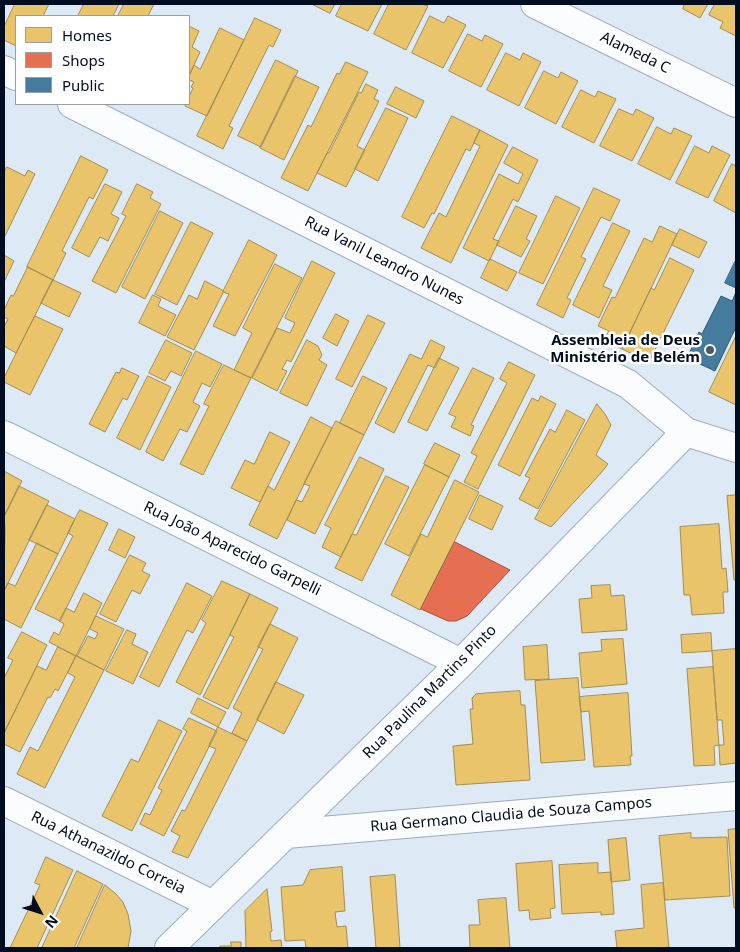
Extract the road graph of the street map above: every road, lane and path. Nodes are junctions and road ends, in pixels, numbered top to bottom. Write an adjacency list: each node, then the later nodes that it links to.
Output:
1 (535, 4): 2 (street, Alameda C)
2 (736, 102)
3 (74, 105): 4 (street, Rua Vanil Leandro Nunes)
4 (686, 432): 6 (street); 7 (street, Rua Paulina Martins Pinto)
5 (4, 435): 7 (street, Rua João Aparecido Garpelli)
6 (736, 448)
7 (461, 663): 10 (street, Rua Paulina Martins Pinto)
8 (736, 796): 10 (street, Rua Germano Claudia de Souza Campos)
9 (4, 801): 11 (street, Rua Athanazildo Correia)
10 (286, 834): 11 (street, Rua Paulina Martins Pinto)
11 (213, 905): 12 (street, Rua Paulina Martins Pinto)
12 (170, 948)

